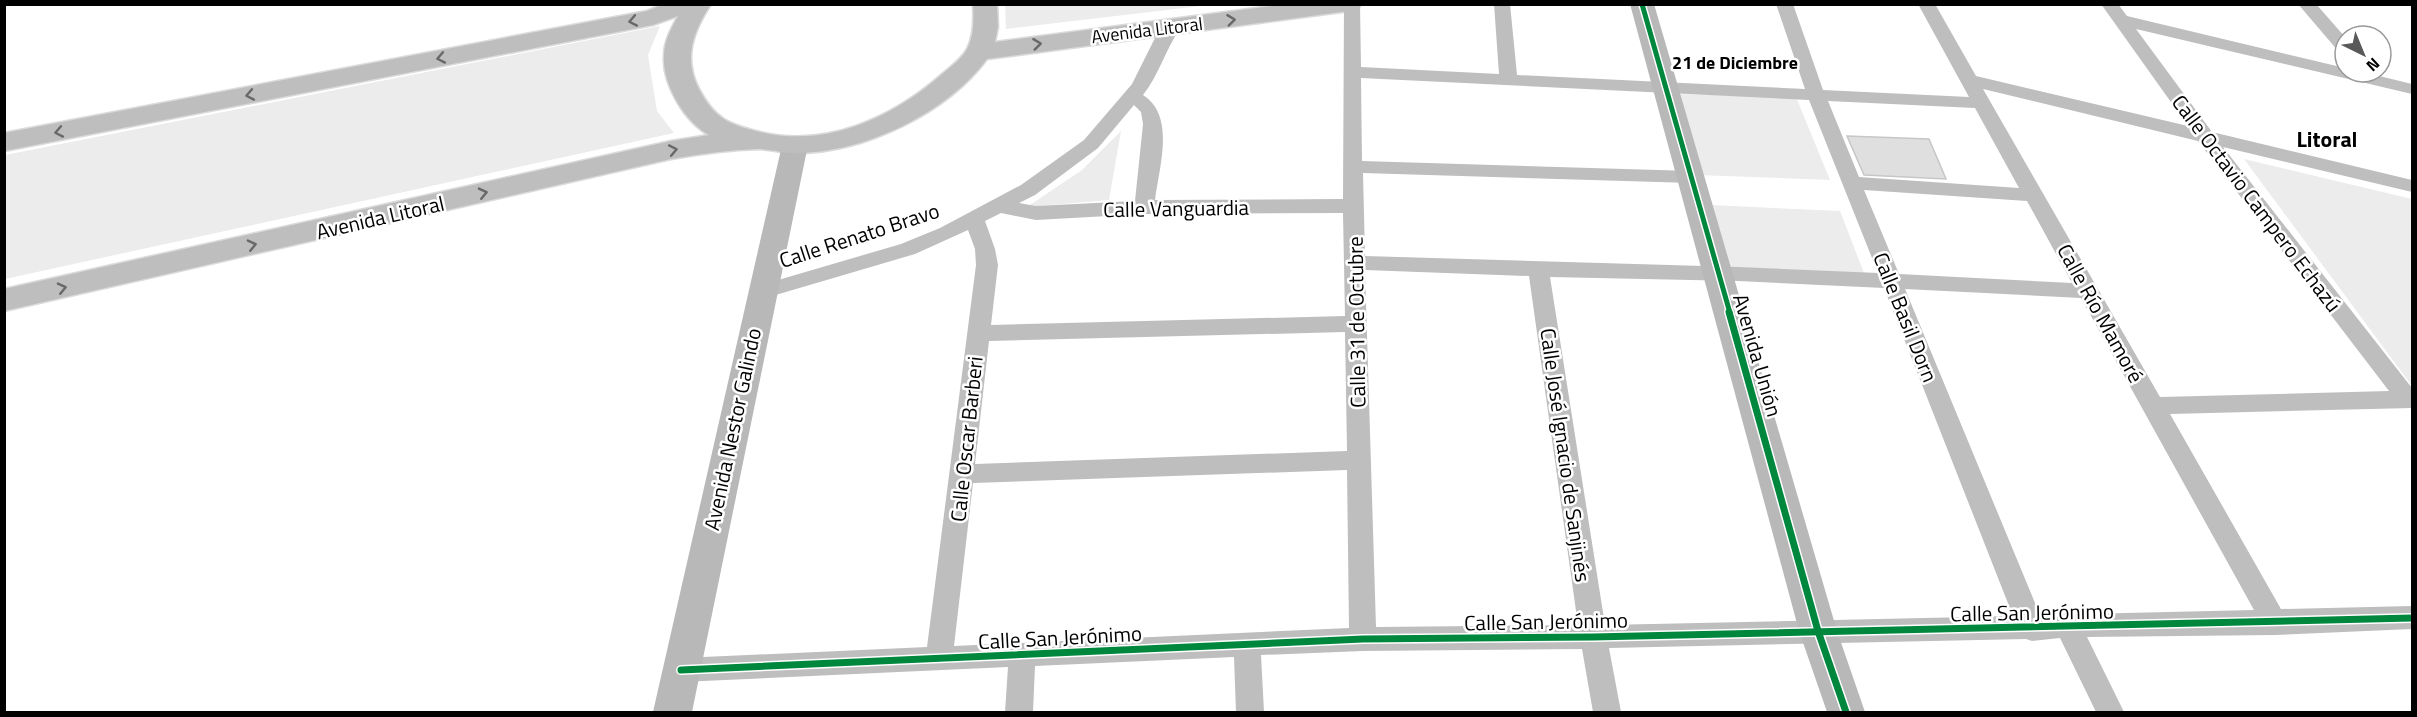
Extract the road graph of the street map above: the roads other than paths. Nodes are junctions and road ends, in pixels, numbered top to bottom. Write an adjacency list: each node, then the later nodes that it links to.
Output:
1 (689, 4): 26 (main road, one-way to 26)
2 (699, 4): 25 (main road)
3 (985, 4): 13 (main road)
4 (1351, 4): 11 (main road, Avenida Litoral, one-way to 4); 15 (street, Calle 31 de Octubre)
5 (1502, 4): 16 (street)
6 (1642, 4): 19 (street, Avenida Unión)
7 (1784, 4): 21 (street, Calle Basil Dorn)
8 (1926, 4): 17 (street, Calle Río Mamoré)
9 (2306, 4): 12 (street)
10 (2115, 12): 14 (street); 24 (street, Calle Octavio Campero Echazú)
11 (1172, 27): 13 (main road, Avenida Litoral, one-way to 11); 22 (street, Calle Renato Bravo)
12 (2333, 34)
13 (980, 52): 27 (main road)
14 (2333, 66)
15 (1351, 72): 16 (street); 28 (street, Calle 31 de Octubre)
16 (1508, 80): 19 (street)
17 (1970, 80): 23 (street, Calle Río Mamoré); 24 (street)
18 (2393, 82): 20 (street)
19 (1666, 87): 21 (street); 29 (street, Avenida Unión)
20 (2412, 88)
21 (1816, 95): 23 (street); 30 (street, Calle Basil Dorn)
22 (1132, 96): 33 (street, Calle Renato Bravo); 35 (street)
23 (1983, 103): 32 (street, Calle Río Mamoré)
24 (2204, 135): 31 (street); 46 (street, Calle Octavio Campero Echazú)
25 (757, 141): 27 (main road); 43 (main road, Avenida Litoral, one-way to 25)
26 (4, 142)
27 (795, 145): 42 (street, Avenida Nestor Galindo)
28 (1353, 167): 29 (street); 34 (street, Calle 31 de Octubre)
29 (1692, 177): 39 (street, Avenida Unión)
30 (1852, 183): 32 (street); 40 (street, Calle Basil Dorn)
31 (2412, 186)
32 (2034, 195): 41 (street, Calle Río Mamoré)
33 (1000, 206): 35 (street, Calle Vanguardia); 36 (street, Calle Renato Bravo)
34 (1353, 206): 35 (street, Calle Vanguardia); 37 (street, Calle 31 de Octubre)
35 (1144, 207)
36 (975, 219): 42 (street, Calle Renato Bravo); 45 (street, Calle Oscar Barberi)
37 (1356, 263): 38 (street); 44 (street, Calle 31 de Octubre)
38 (1538, 268): 39 (street); 55 (street, Calle José Ignacio de Sanjinés)
39 (1718, 275): 40 (street); 54 (street, Avenida Unión)
40 (1891, 280): 41 (street); 53 (street, Calle Basil Dorn)
41 (2088, 291): 47 (street, Calle Río Mamoré)
42 (762, 292): 60 (street, Avenida Nestor Galindo)
43 (4, 300)
44 (1357, 324): 45 (street); 48 (street, Calle 31 de Octubre)
45 (978, 333): 49 (street, Calle Oscar Barberi)
46 (2410, 399): 47 (street)
47 (2154, 406): 51 (street, Calle Río Mamoré)
48 (1358, 460): 49 (street); 56 (street, Calle 31 de Octubre)
49 (963, 474): 59 (street, Calle Oscar Barberi)
50 (2412, 618): 51 (street, Calle San Jerónimo)
51 (2275, 623): 52 (street, Calle San Jerónimo)
52 (2069, 628): 53 (street, Calle San Jerónimo); 66 (street)
53 (2032, 629): 54 (street, Calle San Jerónimo)
54 (1818, 631): 55 (street, Calle San Jerónimo); 65 (street, Avenida Unión)
55 (1593, 638): 56 (street, Calle San Jerónimo); 64 (street, Calle José Ignacio de Sanjinés)
56 (1363, 639): 57 (street, Calle San Jerónimo)
57 (1247, 644): 58 (street, Calle San Jerónimo); 63 (street)
58 (1022, 656): 59 (street, Calle San Jerónimo); 62 (street)
59 (939, 660): 60 (street, Calle San Jerónimo)
60 (681, 670): 61 (street, Avenida Nestor Galindo)
61 (672, 712)
62 (1019, 712)
63 (1250, 712)
64 (1607, 712)
65 (1846, 712)
66 (2110, 712)

